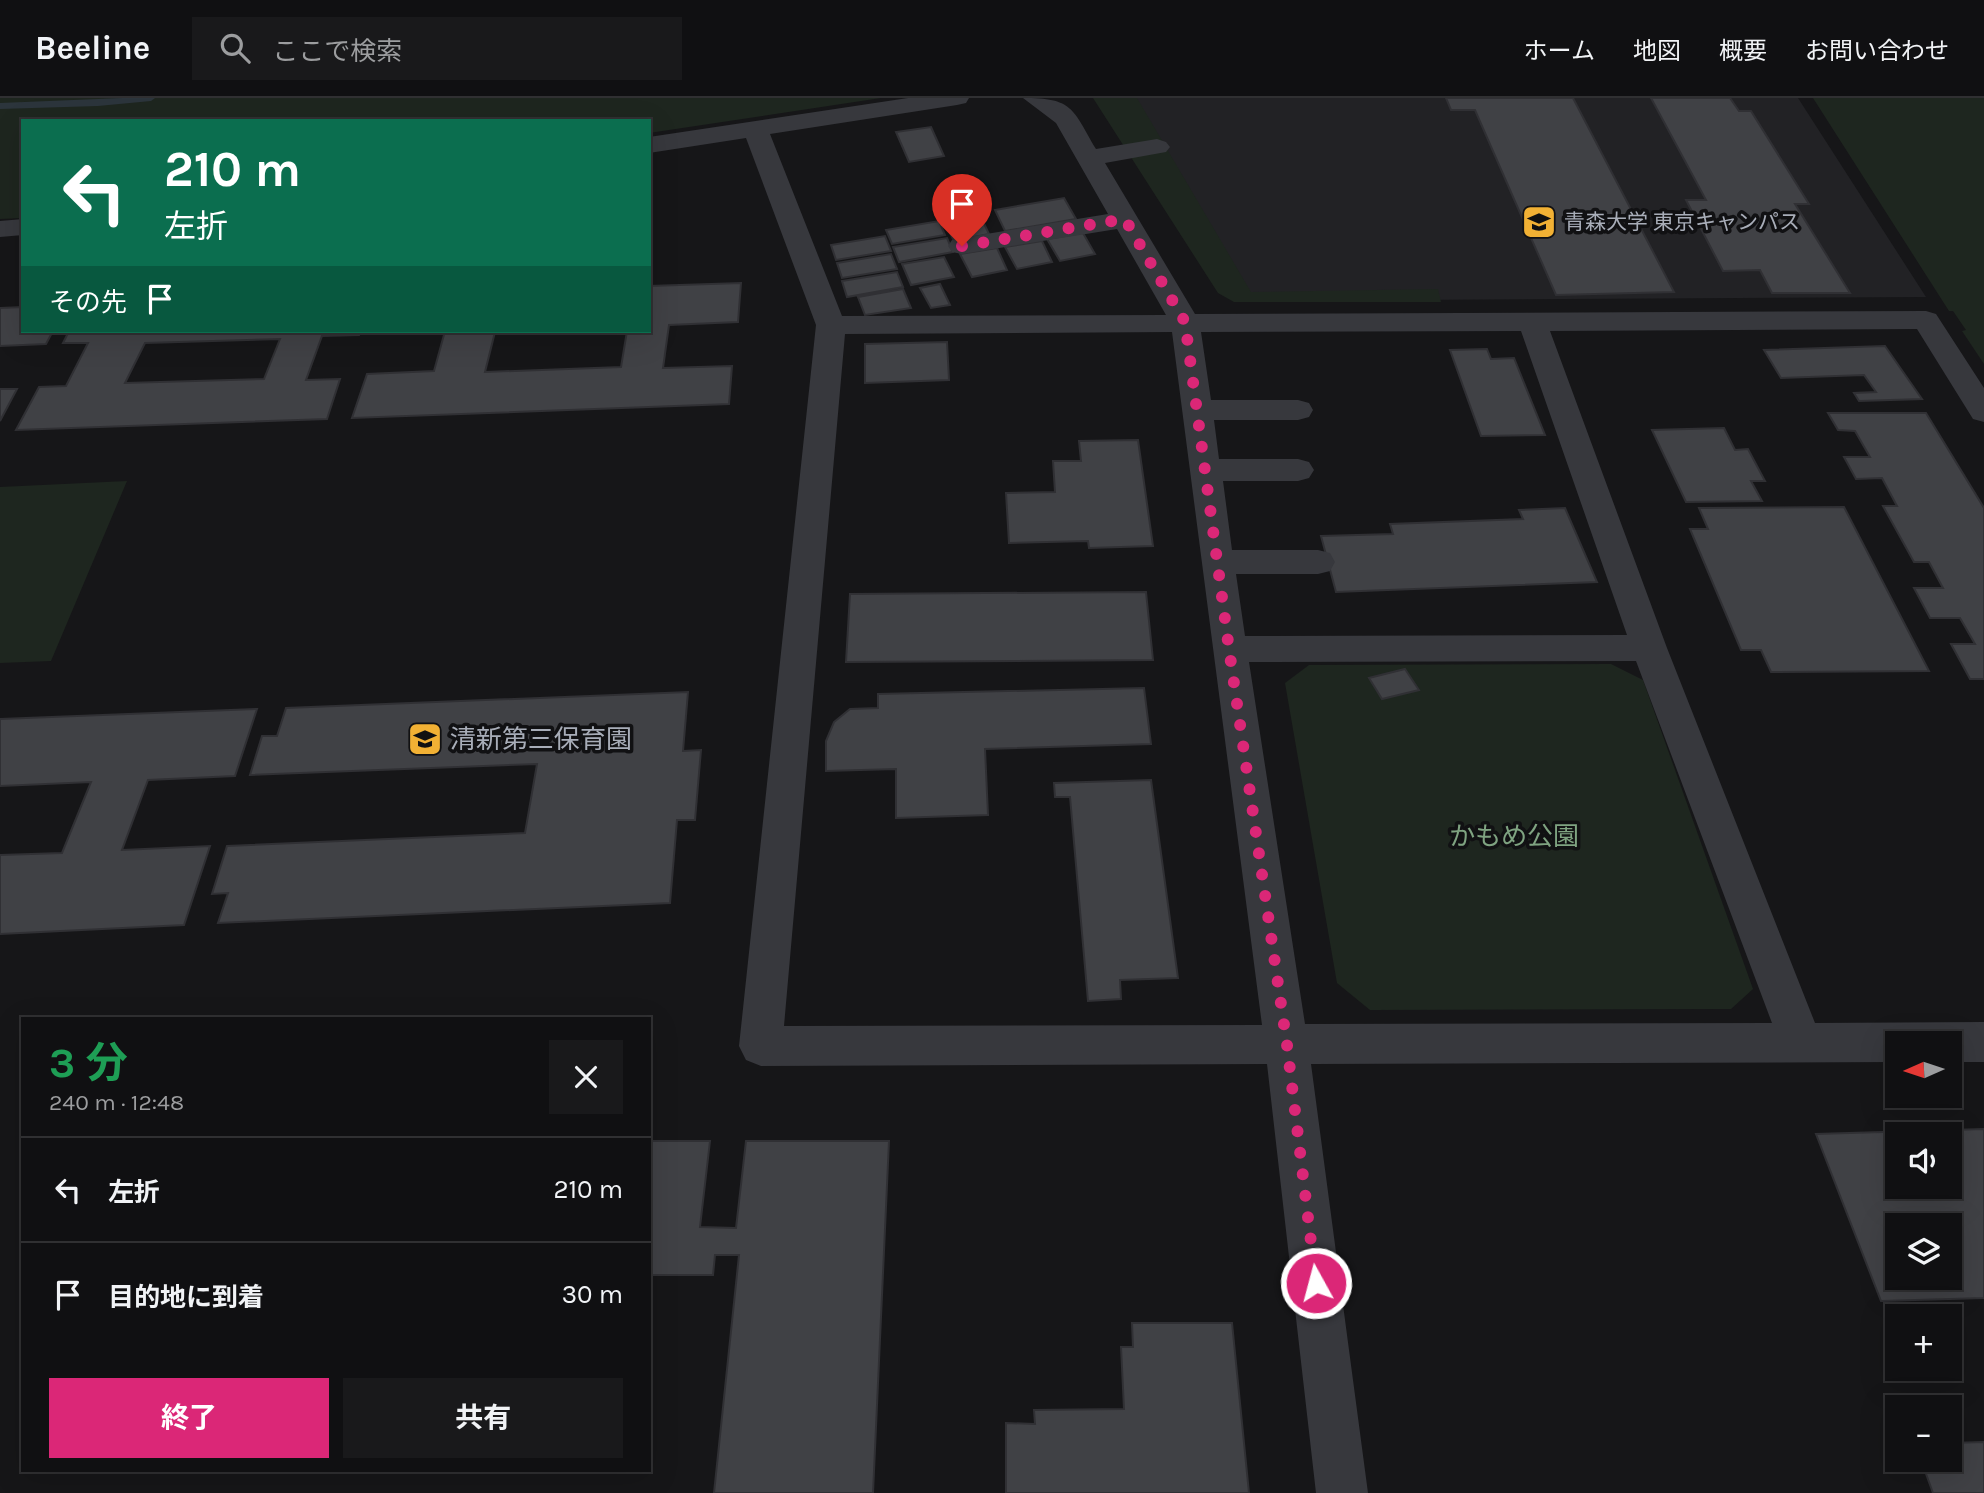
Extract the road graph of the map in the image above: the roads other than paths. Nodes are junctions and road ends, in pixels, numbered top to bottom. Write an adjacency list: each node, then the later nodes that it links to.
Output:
1 (957, 98): 3 (street)
2 (1035, 98): 6 (street)
3 (756, 130): 4 (street); 13 (street)
4 (651, 145)
5 (1157, 147): 6 (street)
6 (1089, 158): 7 (street)
7 (1125, 219): 10 (street); 12 (street)
8 (21, 227): 9 (street)
9 (0, 229)
10 (962, 246)
11 (1532, 320): 12 (street); 16 (street); 21 (street)
12 (1185, 322): 13 (street); 14 (street)
13 (831, 325): 25 (street)
14 (1197, 410): 15 (street); 17 (street)
15 (1298, 410)
16 (1984, 412)
17 (1205, 470): 18 (street); 19 (street)
18 (1298, 470)
19 (1217, 562): 20 (street); 22 (street)
20 (1318, 562)
21 (1649, 648): 22 (street); 23 (street)
22 (1229, 649): 25 (street)
23 (1801, 1042): 24 (street); 25 (street)
24 (1984, 1042)
25 (1287, 1045): 26 (street)
26 (1342, 1493)

